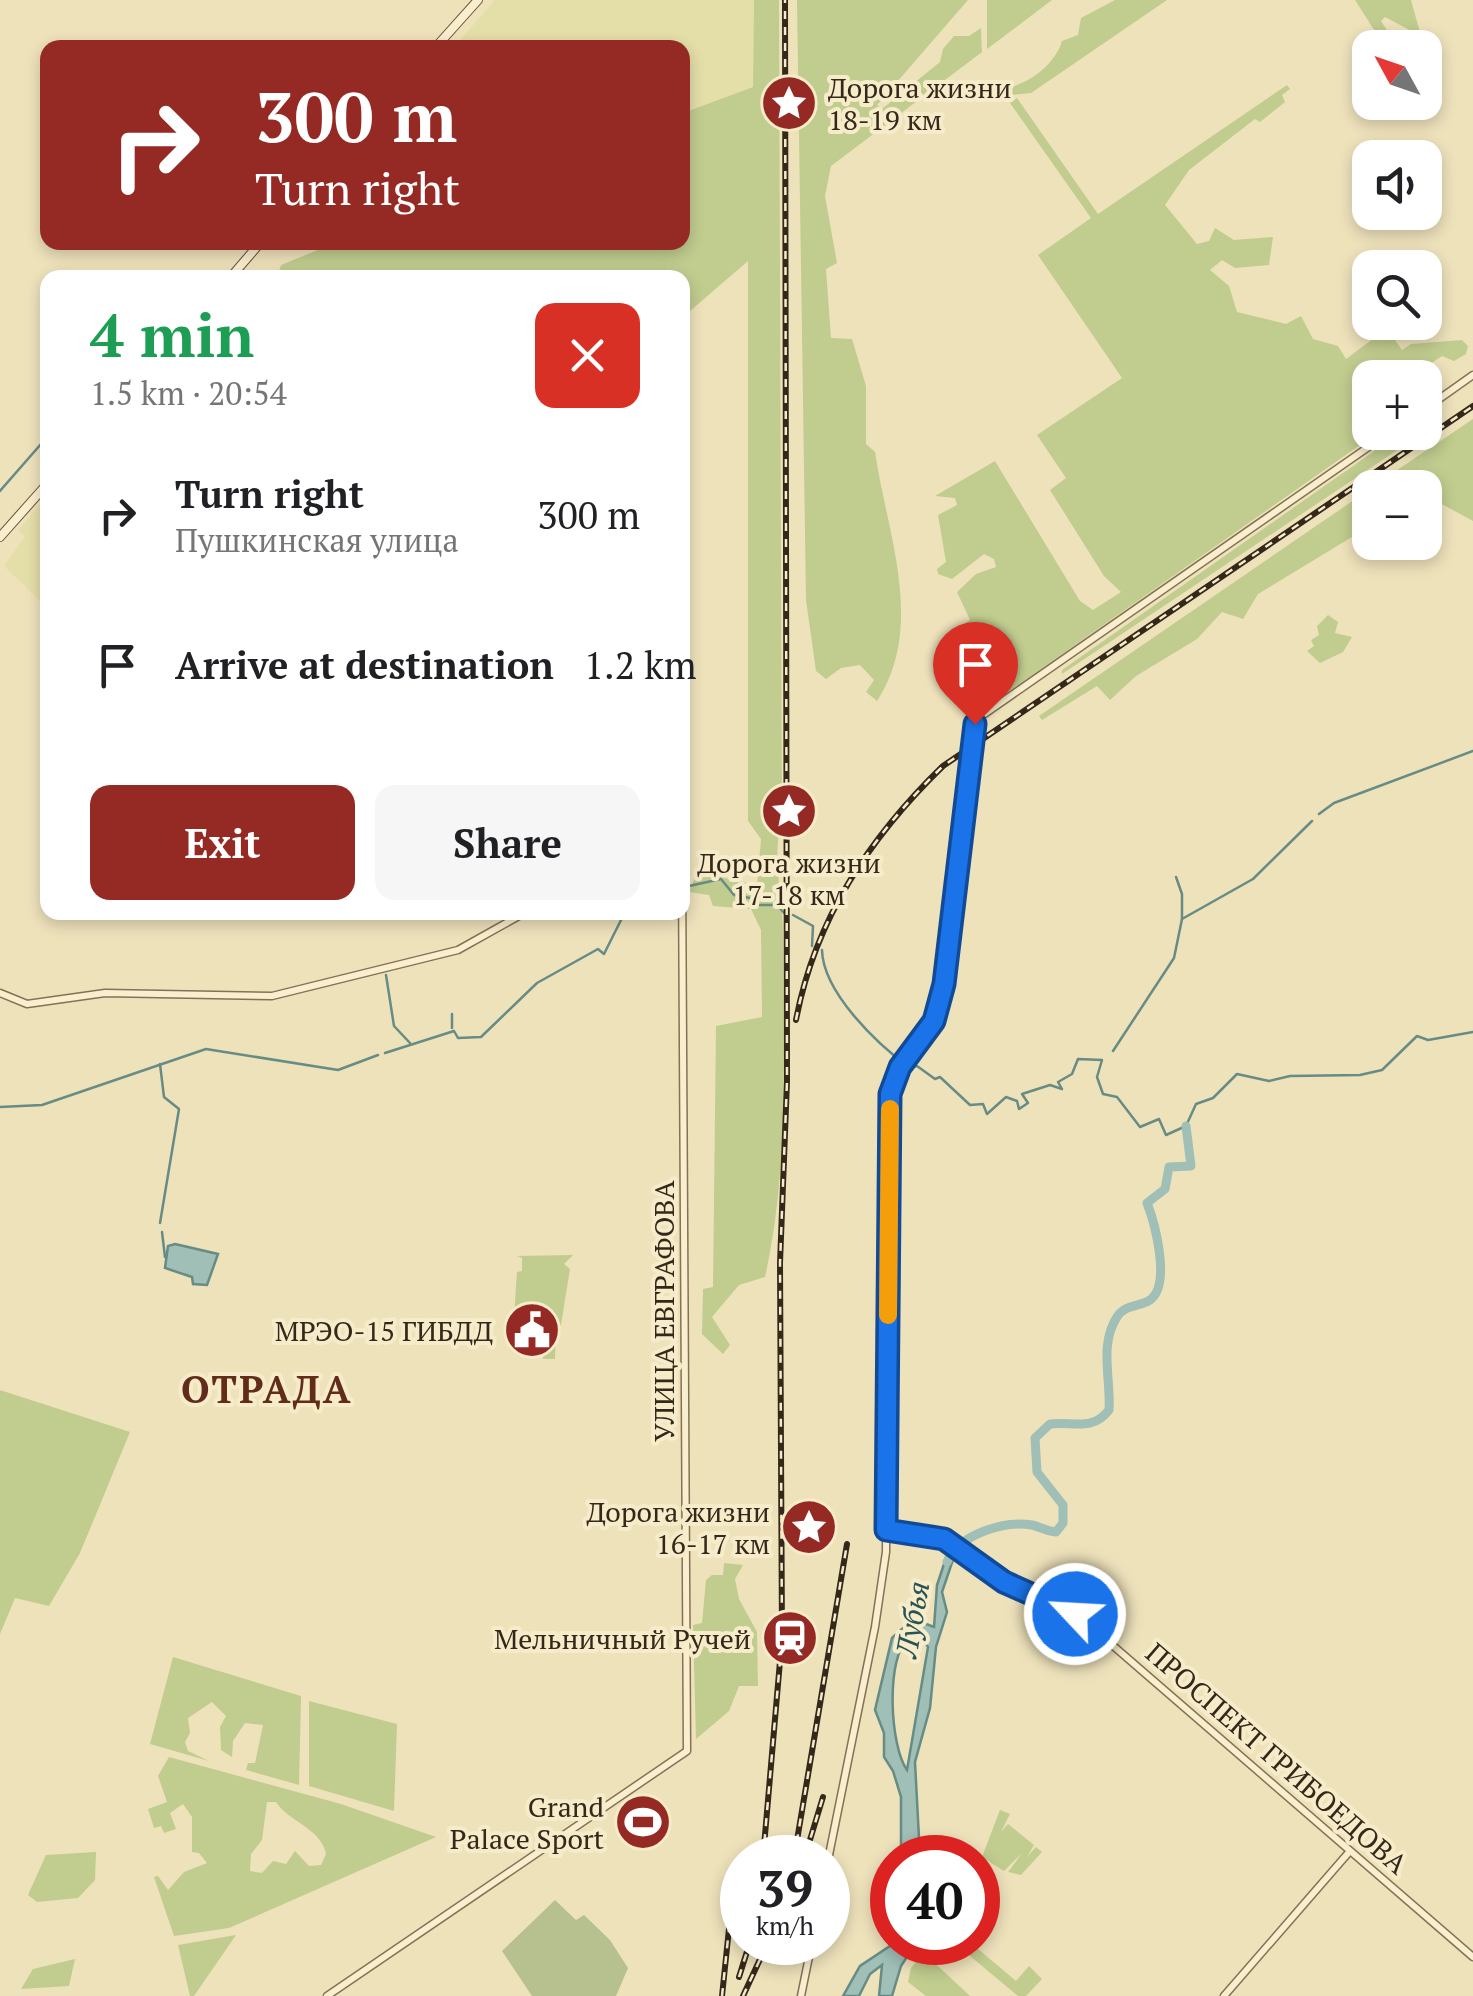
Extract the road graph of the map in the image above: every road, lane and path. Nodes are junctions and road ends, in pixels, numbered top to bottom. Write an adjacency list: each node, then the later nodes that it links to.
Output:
1 (478, 0): 2 (main road)
2 (443, 40)
3 (255, 250): 4 (main road)
4 (237, 270)
5 (1473, 375): 6 (street)
6 (1442, 396)
7 (1364, 450): 13 (street)
8 (40, 492): 9 (main road)
9 (0, 537)
10 (512, 920): 12 (street)
11 (684, 920): 18 (street, УЛИЦА ЕВГРАФОВА)
12 (0, 993)
13 (886, 1530): 14 (street); 15 (street, ПРОСПЕКТ ГРИБОЕДОВА)
14 (833, 1835)
15 (1350, 1851): 16 (street, ПРОСПЕКТ ГРИБОЕДОВА); 20 (street)
16 (1473, 1958)
17 (807, 1965): 19 (street)
18 (327, 1996)
19 (801, 1996)
20 (1224, 1996)

